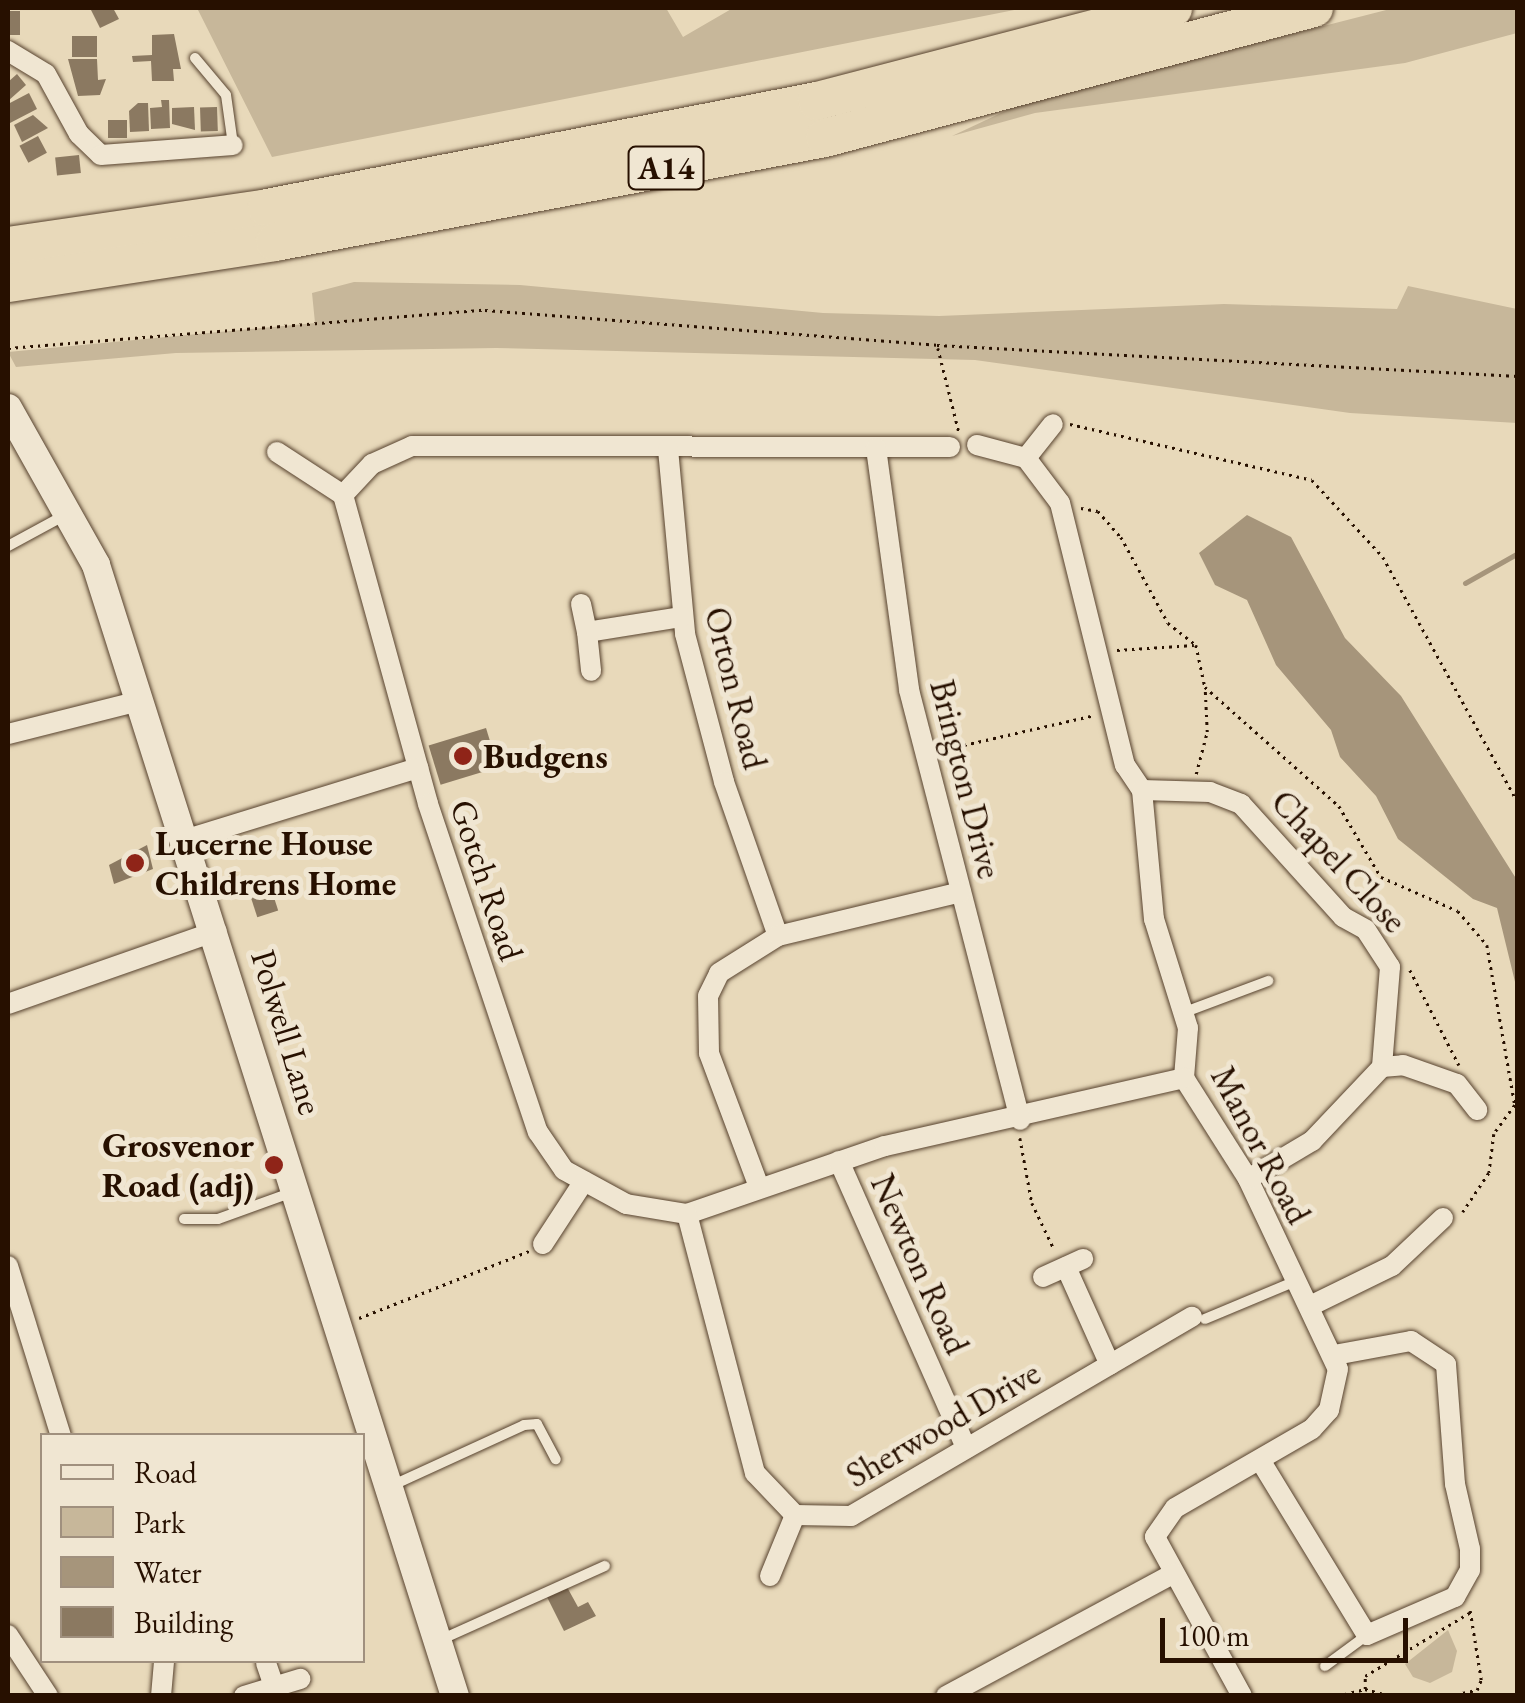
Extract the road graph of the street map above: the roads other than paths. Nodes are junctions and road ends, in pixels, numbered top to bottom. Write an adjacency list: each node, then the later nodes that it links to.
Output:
1 (1173, 8): 6 (highway, A14)
2 (1314, 8): 7 (highway, A14)
3 (8, 52): 5 (street)
4 (195, 58): 5 (lane)
5 (233, 145)
6 (8, 246)
7 (8, 283)
8 (8, 408): 15 (street, Polwell Lane)
9 (1053, 424): 13 (street)
10 (876, 448): 11 (street); 13 (street); 26 (street, Brington Drive)
11 (668, 449): 14 (street); 18 (street, Orton Road)
12 (277, 452): 14 (street)
13 (1026, 458): 24 (street, Manor Road)
14 (343, 494): 23 (street, Gotch Road)
15 (70, 512): 16 (lane); 21 (street, Polwell Lane)
16 (8, 546)
17 (581, 604): 19 (street)
18 (682, 617): 19 (street); 28 (street, Orton Road)
19 (587, 632): 20 (street)
20 (591, 671)
21 (139, 700): 22 (street); 25 (street, Polwell Lane)
22 (8, 734)
23 (418, 768): 25 (street); 38 (street, Gotch Road)
24 (1142, 790): 31 (street, Manor Road); 32 (street, Chapel Close)
25 (187, 839): 27 (street, Polwell Lane)
26 (960, 892): 28 (street); 35 (street, Brington Drive)
27 (217, 931): 30 (street); 40 (street, Polwell Lane)
28 (778, 936): 39 (street)
29 (1268, 981): 31 (lane)
30 (8, 1004)
31 (1185, 1012): 33 (street, Manor Road)
32 (1382, 1067): 34 (street); 37 (street)
33 (1184, 1078): 35 (street, Gotch Road); 37 (street, Manor Road)
34 (1474, 1105)
35 (1020, 1120): 36 (street, Gotch Road)
36 (839, 1160): 39 (street, Gotch Road); 53 (street, Newton Road)
37 (1248, 1179): 47 (street, Manor Road)
38 (584, 1181): 41 (street, Gotch Road); 44 (street)
39 (760, 1187): 41 (street, Gotch Road)
40 (297, 1190): 43 (lane); 56 (street, Polwell Lane)
41 (687, 1214): 57 (street)
42 (1443, 1218): 48 (street)
43 (184, 1219)
44 (543, 1244)
45 (8, 1266): 52 (street)
46 (1043, 1277): 51 (street)
47 (1296, 1281): 48 (street, Manor Road); 49 (lane)
48 (1310, 1306): 50 (street, Manor Road)
49 (1198, 1318): 51 (street, Sherwood Drive)
50 (1334, 1355): 55 (street); 62 (street)
51 (1110, 1364): 53 (street, Sherwood Drive)
52 (59, 1433)
53 (966, 1448): 57 (street, Sherwood Drive)
54 (556, 1459): 56 (lane)
55 (1260, 1460): 59 (street); 62 (street)
56 (390, 1486): 63 (street, Polwell Lane)
57 (795, 1515): 60 (street)
58 (604, 1566): 63 (lane)
59 (1174, 1573): 69 (street); 75 (street)
60 (770, 1576)
61 (8, 1635): 70 (street)
62 (1367, 1635): 66 (lane)
63 (438, 1642): 73 (street, Polwell Lane)
64 (164, 1663): 71 (street)
65 (266, 1663): 68 (street)
66 (1325, 1666)
67 (300, 1679): 68 (street)
68 (274, 1686): 72 (street)
69 (979, 1688): 74 (street)
70 (48, 1696)
71 (161, 1696)
72 (244, 1696)
73 (455, 1696)
74 (946, 1696)
75 (1242, 1696)

